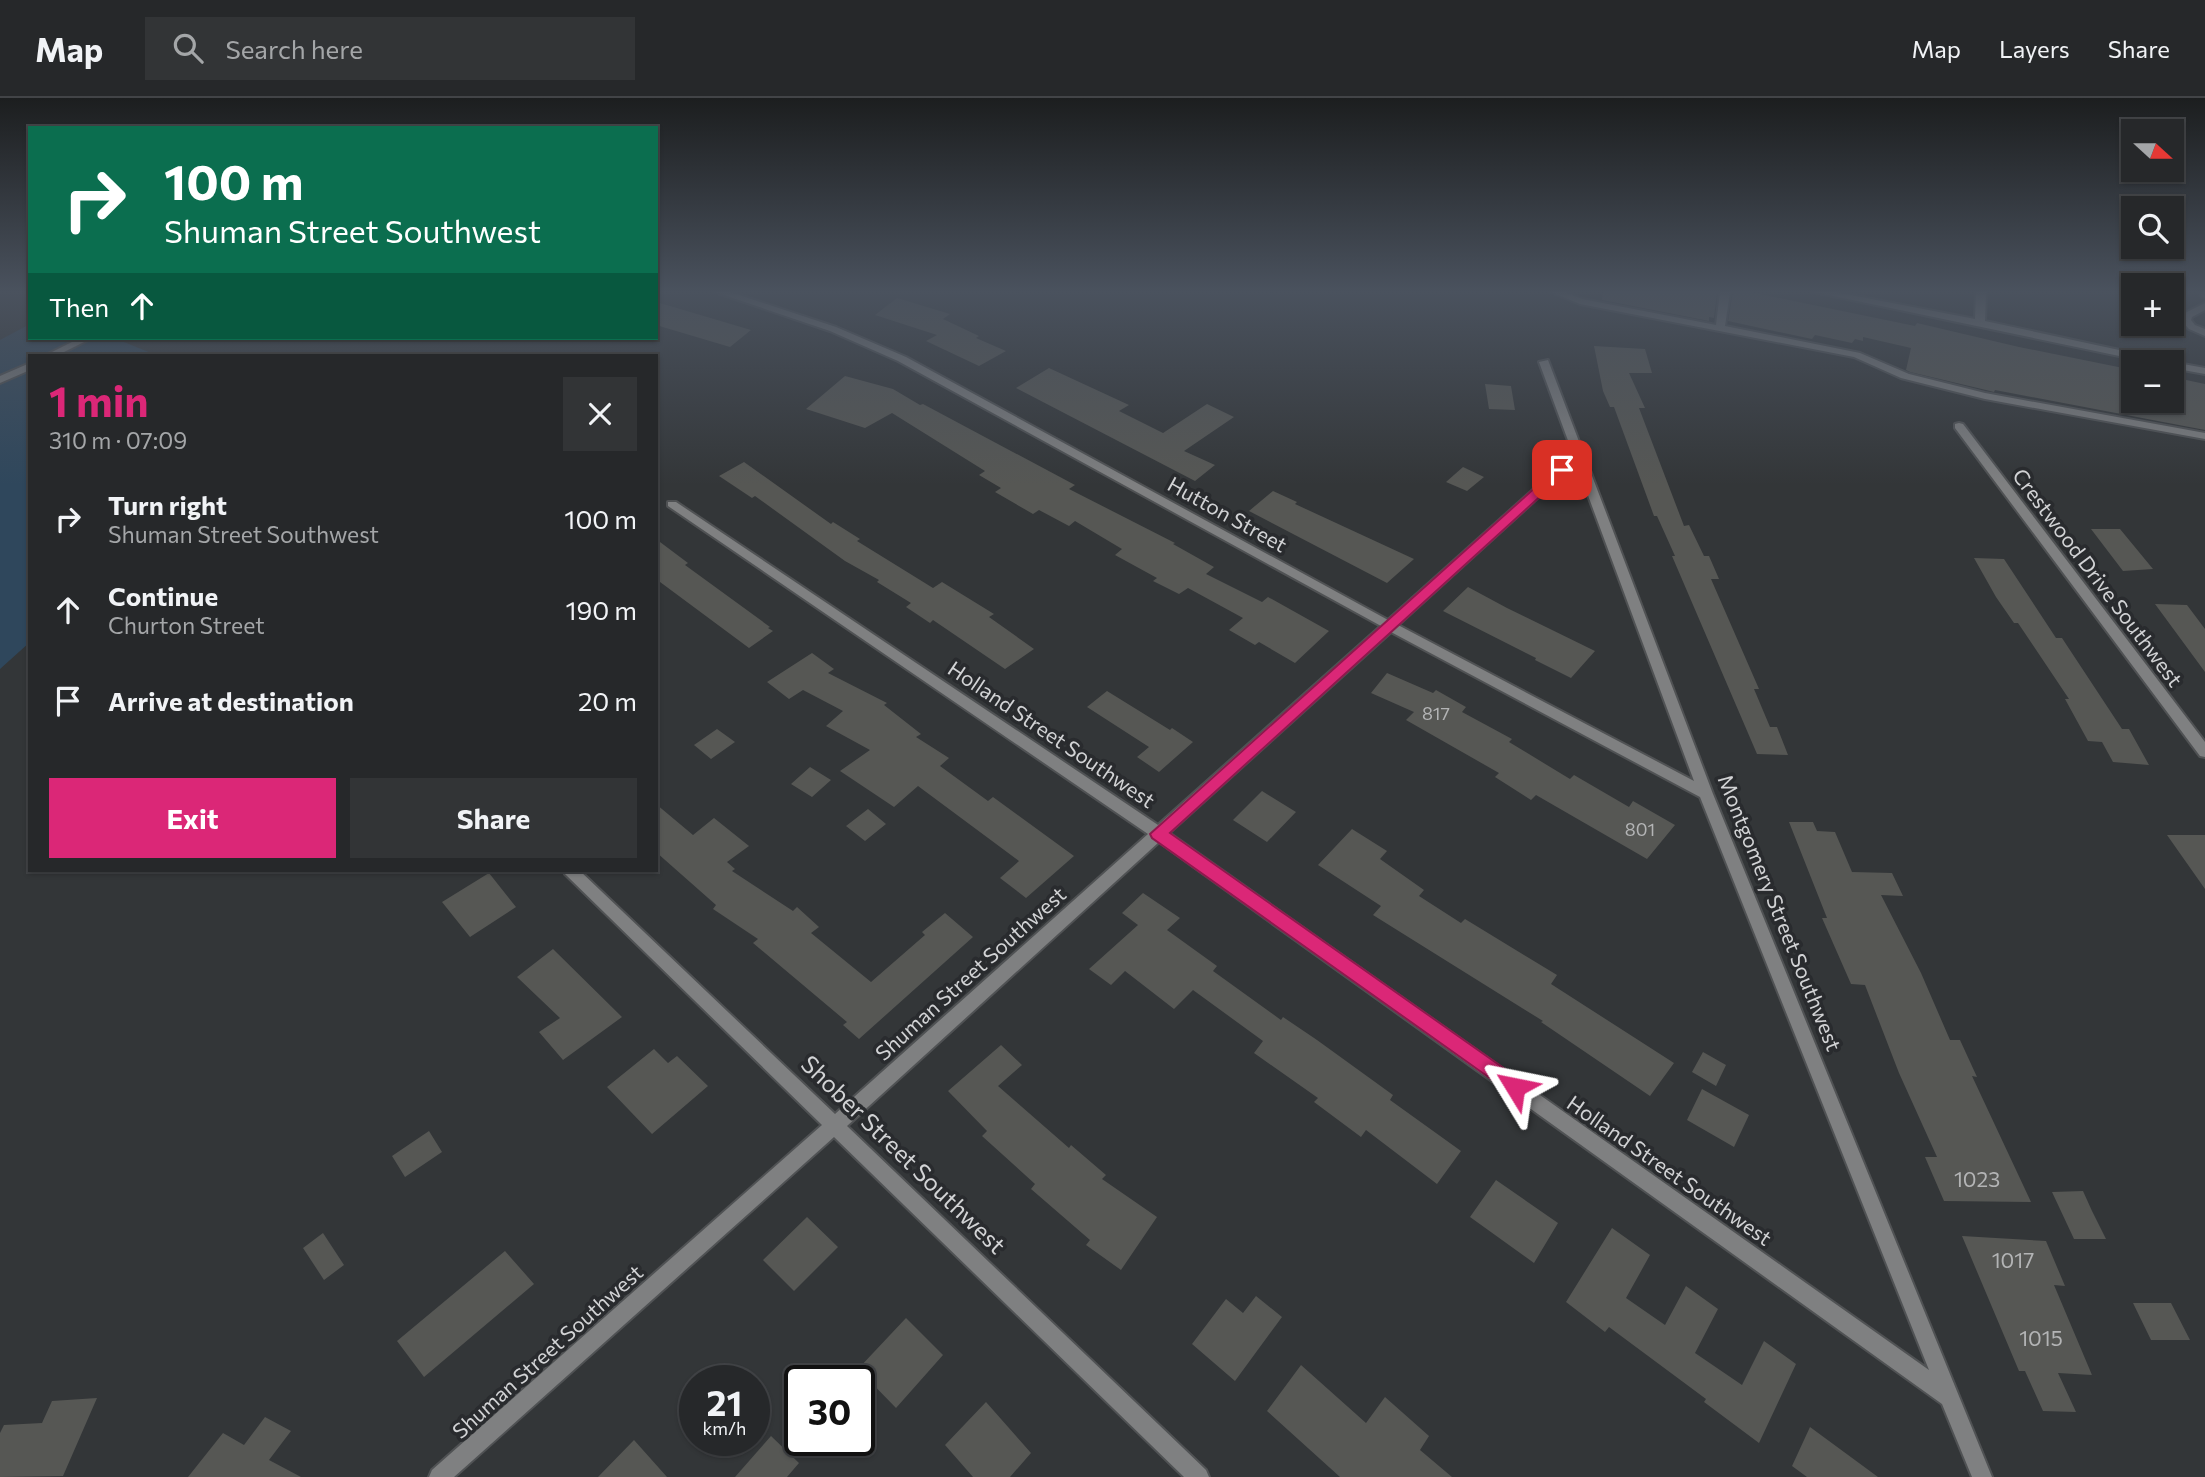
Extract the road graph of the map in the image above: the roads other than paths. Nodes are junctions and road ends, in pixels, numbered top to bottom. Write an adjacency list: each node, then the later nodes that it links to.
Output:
1 (895, 356): 12 (street, Hutton Street)
2 (1860, 356): 9 (street)
3 (1544, 362): 10 (street, Montgomery Street Southwest)
4 (28, 367): 7 (street)
5 (2184, 367): 6 (street)
6 (2205, 371)
7 (0, 380)
8 (1959, 426): 13 (street, Crestwood Drive Southwest)
9 (2205, 436)
10 (1579, 455): 12 (street, Shuman Street Southwest); 14 (street, Montgomery Street Southwest)
11 (672, 503): 15 (street, Holland Street Southwest)
12 (1388, 625): 14 (street, Hutton Street); 15 (street, Shuman Street Southwest)
13 (2205, 752)
14 (1706, 794): 18 (street, Montgomery Street Southwest)
15 (1158, 834): 17 (street, Shuman Street Southwest); 18 (street, Holland Street Southwest)
16 (572, 872): 17 (street, Shober Street Southwest)
17 (836, 1124): 19 (street, Shuman Street Southwest); 20 (street, Shober Street Southwest)
18 (1950, 1397): 21 (street, Montgomery Street Southwest)
19 (439, 1477)
20 (1199, 1477)
21 (1982, 1477)

